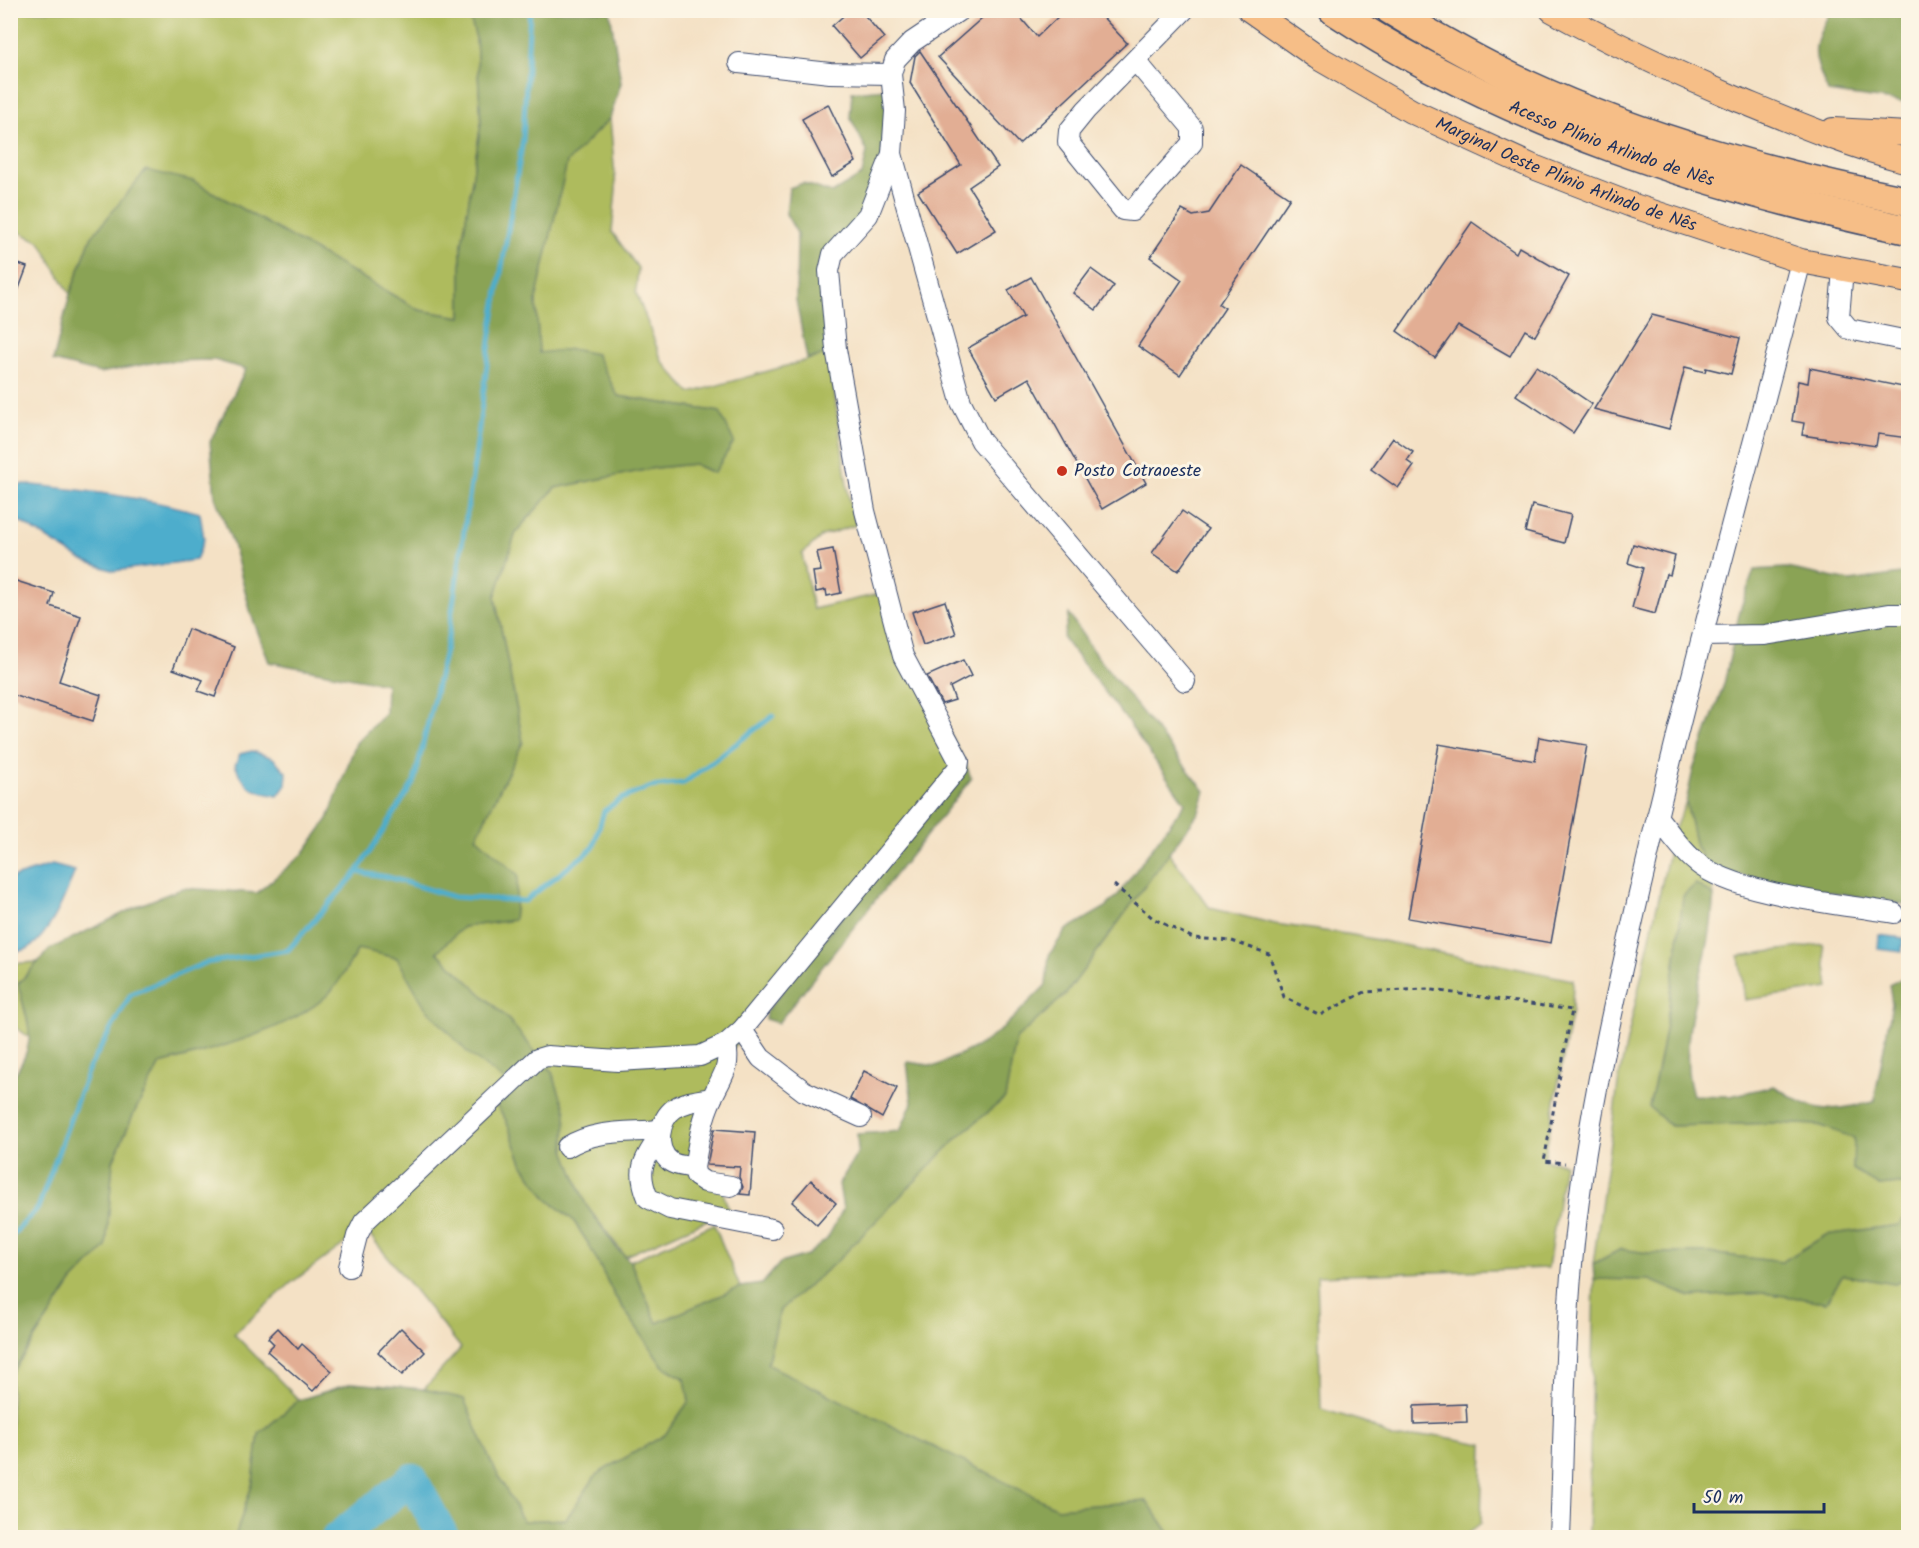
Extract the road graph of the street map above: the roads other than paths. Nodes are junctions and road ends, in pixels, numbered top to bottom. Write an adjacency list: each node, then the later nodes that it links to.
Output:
1 (960, 10): 9 (street)
2 (1184, 10): 7 (street)
3 (1250, 10): 16 (main road, Marginal Oeste Plínio Arlindo de Nês)
4 (1334, 10): 15 (highway, Acesso Plínio Arlindo de Nês)
5 (1390, 10): 14 (highway, Acesso Plínio Arlindo de Nês)
6 (1552, 10): 10 (main road)
7 (1135, 60): 7 (street)
8 (739, 63): 9 (street)
9 (891, 74): 12 (street)
10 (1808, 129): 11 (main road); 13 (main road)
11 (1908, 134)
12 (892, 154): 22 (street); 25 (street)
13 (1908, 160)
14 (1908, 201)
15 (1908, 230)
16 (1801, 261): 17 (main road, Marginal Oeste Plínio Arlindo de Nês); 21 (street)
17 (1844, 269): 18 (main road, Marginal Oeste Plínio Arlindo de Nês); 19 (street)
18 (1908, 281)
19 (1908, 341)
20 (1908, 614): 21 (street)
21 (1703, 636): 23 (street)
22 (1185, 681)
23 (1657, 817): 24 (street); 35 (street)
24 (1894, 914)
25 (742, 1030): 26 (street); 28 (street)
26 (726, 1044): 27 (street); 34 (street)
27 (712, 1098): 29 (street); 31 (street)
28 (861, 1117)
29 (660, 1134): 30 (street); 31 (street); 33 (street)
30 (567, 1147)
31 (694, 1168): 32 (street)
32 (731, 1186)
33 (772, 1229)
34 (349, 1267)
35 (1560, 1538)

